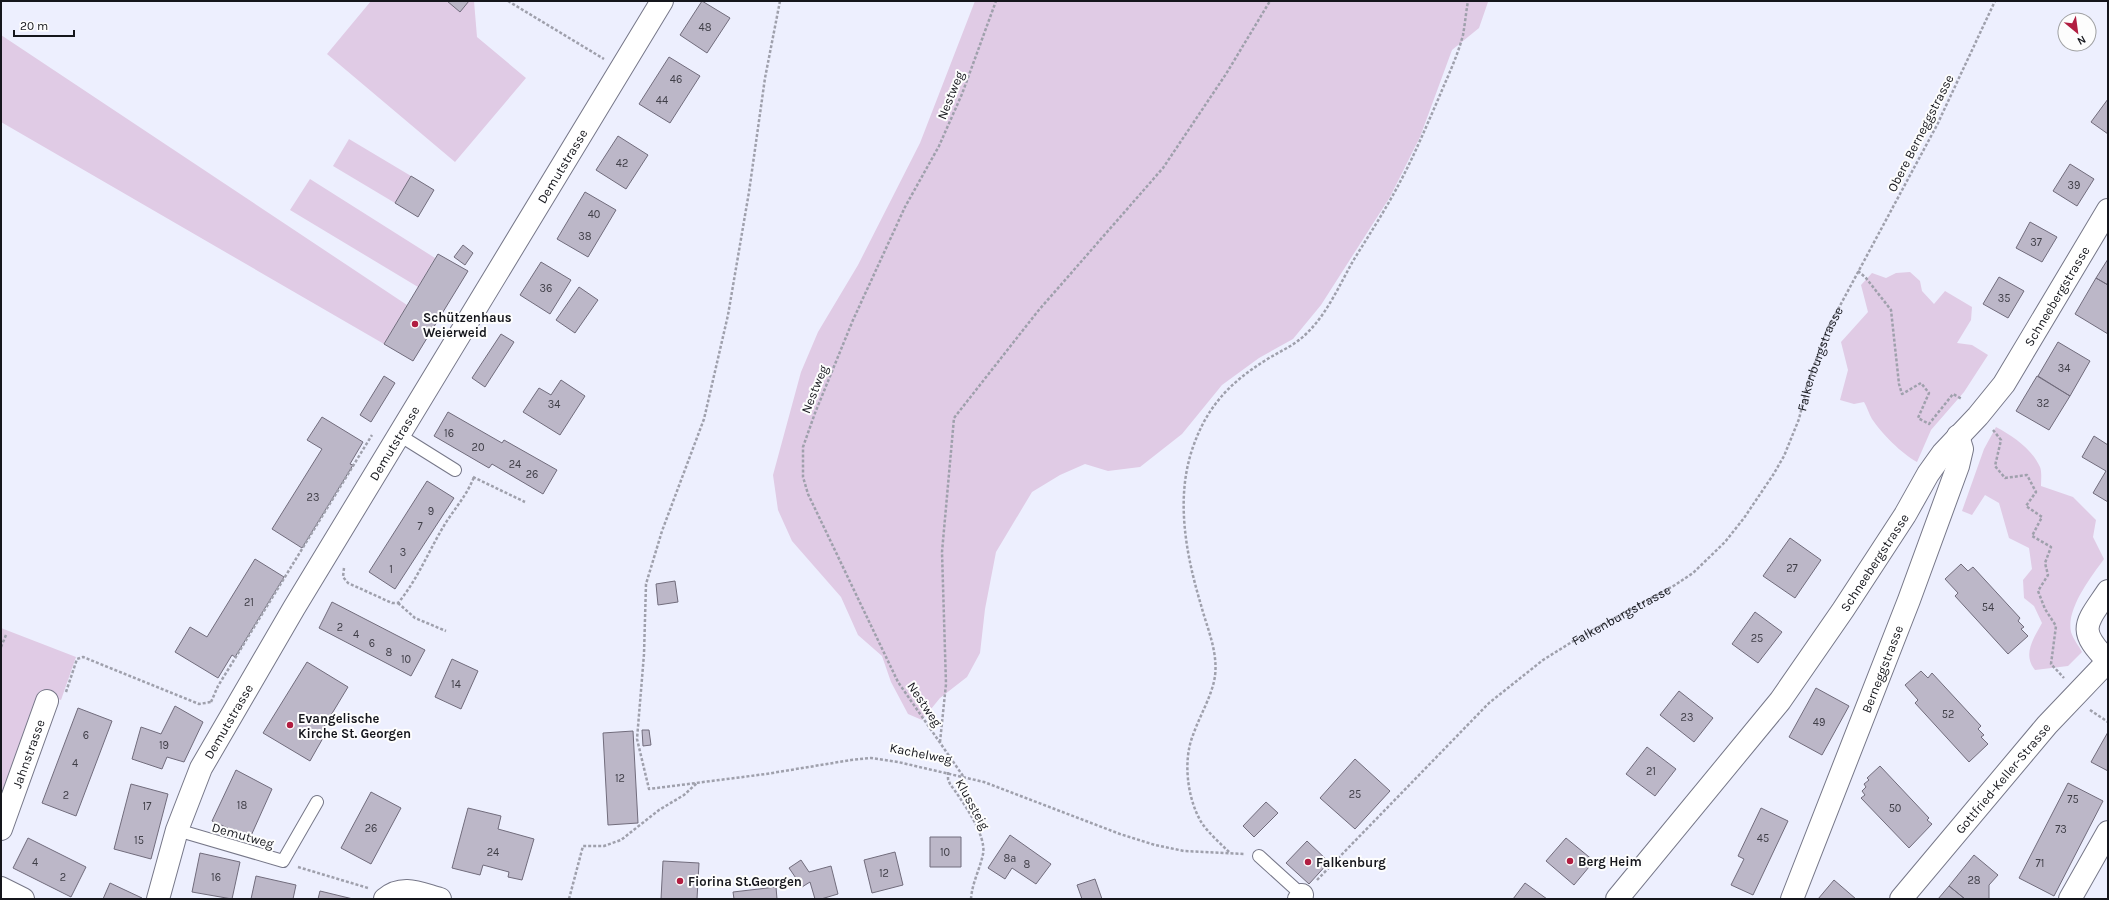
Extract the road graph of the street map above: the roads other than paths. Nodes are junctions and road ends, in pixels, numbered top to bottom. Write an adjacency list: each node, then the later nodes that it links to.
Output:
1 (662, 1): 3 (street, Demutstrasse)
2 (2108, 210): 4 (street, Schneebergstrasse)
3 (399, 435): 5 (lane); 11 (street, Demutstrasse)
4 (1958, 436): 20 (street, Schneebergstrasse); 21 (street, Berneggstrasse)
5 (455, 470)
6 (2108, 591): 7 (street)
7 (2108, 661): 22 (street, Gottfried-Keller-Strasse)
8 (56, 698): 10 (street, Jahnstrasse)
9 (317, 802): 11 (lane, Demutweg)
10 (1, 829)
11 (176, 830): 18 (street, Demutstrasse)
12 (2108, 832): 23 (street)
13 (1259, 856): 16 (lane)
14 (1, 888): 17 (street)
15 (388, 897): 19 (street)
16 (1301, 897)
17 (23, 899)
18 (158, 899)
19 (440, 899)
20 (1617, 899)
21 (1792, 899)
22 (1900, 899)
23 (2070, 899)

